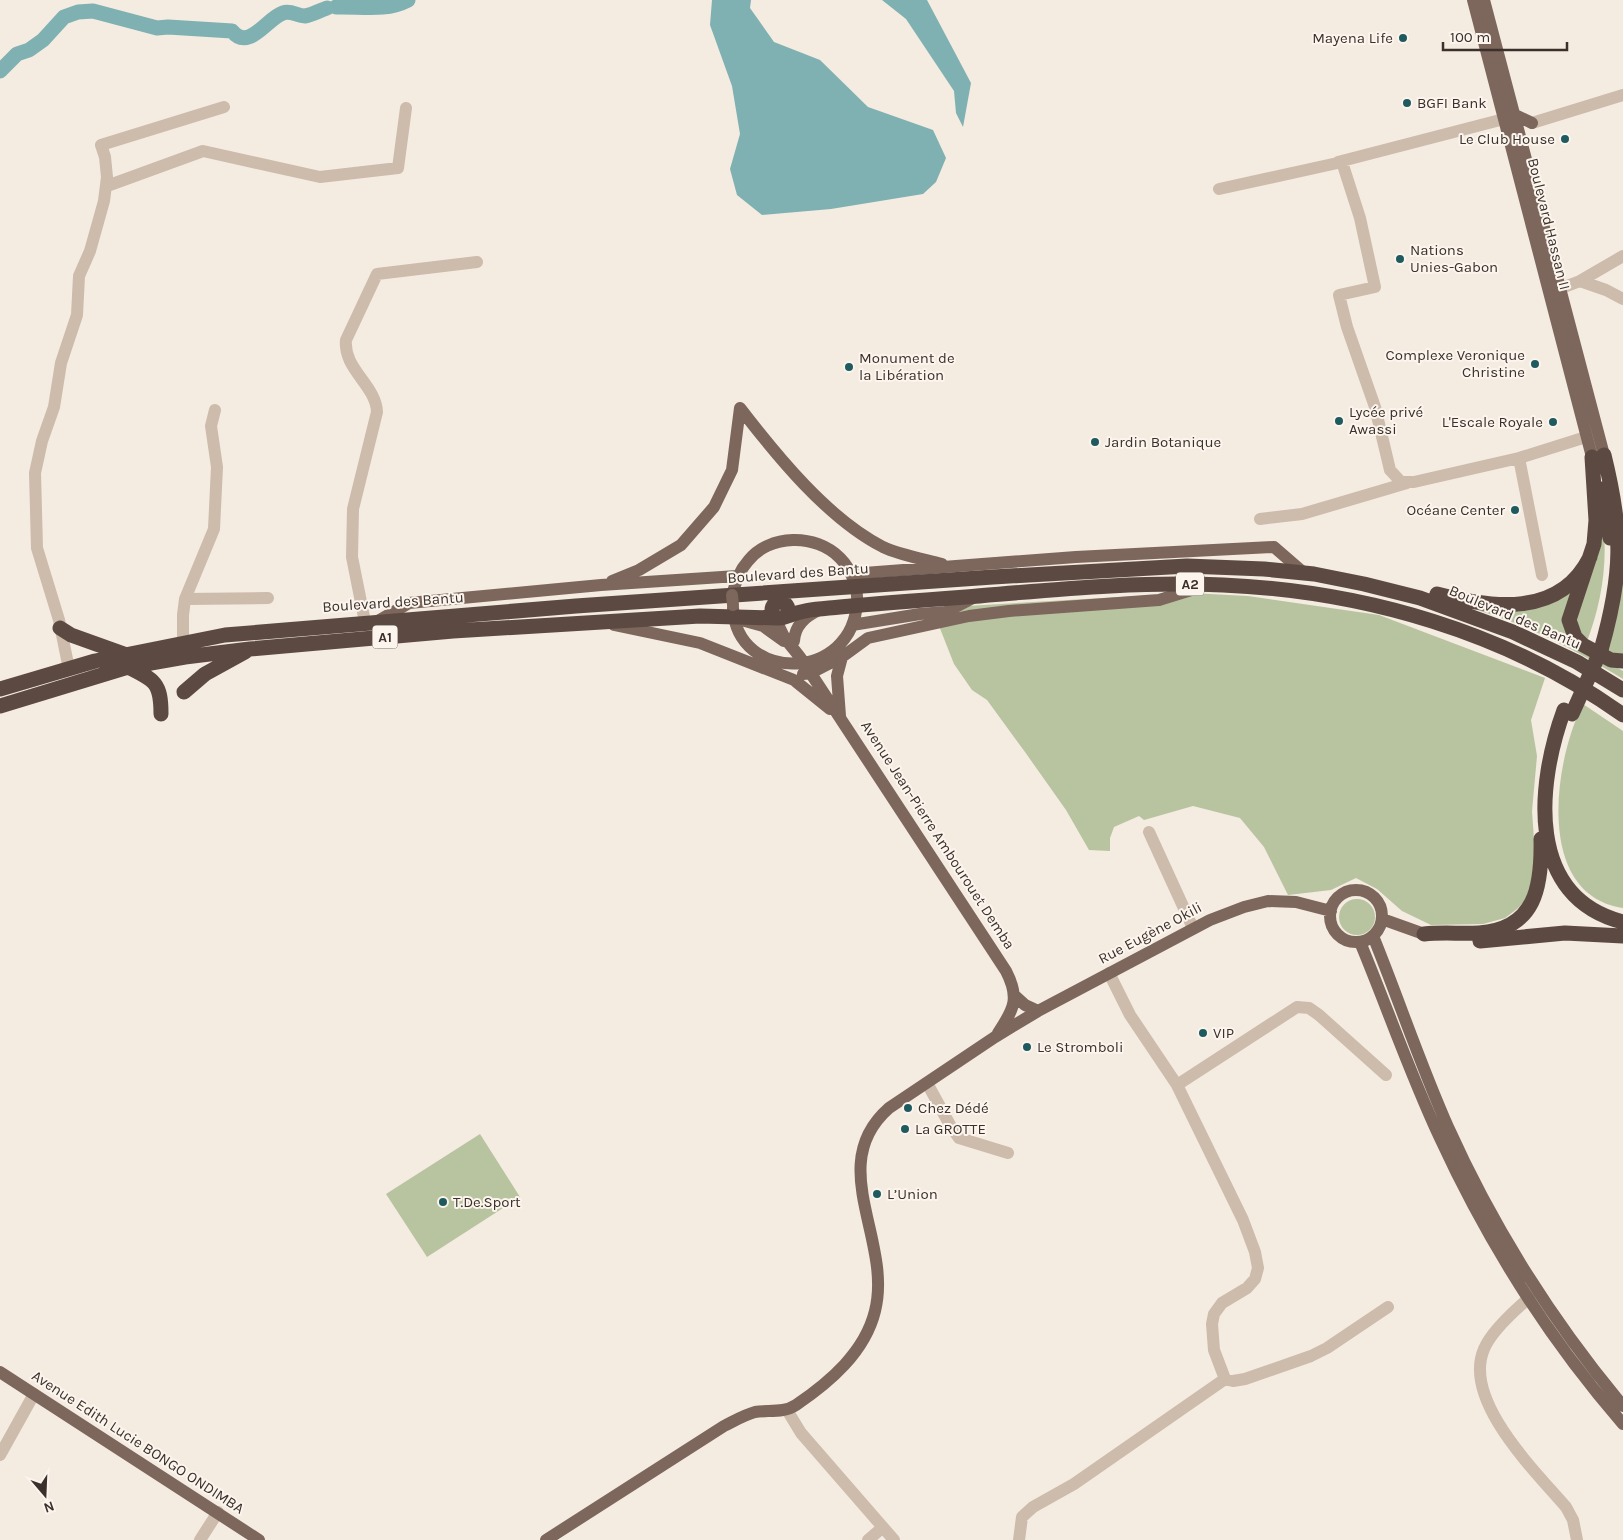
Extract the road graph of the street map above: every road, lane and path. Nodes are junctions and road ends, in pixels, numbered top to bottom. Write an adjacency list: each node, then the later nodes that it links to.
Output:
1 (1473, 0): 6 (main road, Boulevard Hassan II)
2 (1484, 0): 6 (main road, Boulevard Hassan II)
3 (1623, 95): 7 (street)
4 (224, 107): 10 (street)
5 (406, 108): 10 (street)
6 (1510, 117): 7 (main road); 8 (main road, Boulevard Hassan II); 9 (street); 18 (main road, Boulevard Hassan II)
7 (1532, 122): 8 (main road)
8 (1520, 136): 15 (main road, Boulevard Hassan II)
9 (1340, 162): 11 (street); 21 (street)
10 (107, 186): 45 (street)
11 (1219, 189)
12 (1623, 256): 14 (street)
13 (477, 262): 42 (street)
14 (1580, 280): 15 (street); 16 (street)
15 (1559, 288): 19 (main road, Boulevard Hassan II)
16 (1623, 299)
17 (215, 410): 36 (street)
18 (1586, 437): 19 (main road, Boulevard Hassan II); 20 (street)
19 (1598, 456): 22 (highway); 24 (highway); 59 (highway)
20 (1520, 458): 21 (street); 28 (street)
21 (1407, 483): 23 (street)
22 (1623, 512)
23 (1260, 518)
24 (1590, 557): 27 (highway); 51 (highway)
25 (949, 566): 26 (main road); 31 (main road); 32 (main road)
26 (1304, 573): 27 (highway, Boulevard des Bantu / A2); 32 (highway, Boulevard des Bantu / A2)
27 (1320, 575): 56 (highway, Boulevard des Bantu / A2)
28 (1542, 575)
29 (738, 576): 31 (main road); 32 (main road); 38 (main road)
30 (1210, 584): 34 (highway, Boulevard des Bantu / A2); 49 (main road); 61 (highway, Boulevard des Bantu / A2)
31 (601, 585): 42 (main road)
32 (855, 589): 33 (highway, Boulevard des Bantu / A2); 34 (highway, Boulevard des Bantu / A2); 39 (highway); 40 (highway, Boulevard des Bantu / A2); 44 (main road)
33 (750, 594): 38 (highway, Boulevard des Bantu / A1)
34 (976, 596): 44 (main road)
35 (268, 598): 36 (street)
36 (185, 599): 46 (street)
37 (600, 604): 38 (highway, Boulevard des Bantu / A1); 39 (highway); 42 (highway, Boulevard des Bantu / A1)
38 (733, 605): 39 (highway, Boulevard des Bantu / A1); 41 (highway, Boulevard des Bantu / A1); 52 (main road)
39 (780, 608): 40 (highway, Boulevard des Bantu / A2); 47 (main road, Avenue Jean-Pierre Ambourouet Demba)
40 (822, 609): 47 (main road)
41 (700, 616): 43 (highway, Boulevard des Bantu / A1); 47 (main road)
42 (371, 622): 46 (highway, Boulevard des Bantu / A1)
43 (600, 622): 48 (highway, Boulevard des Bantu / A1); 54 (main road)
44 (852, 625): 52 (main road)
45 (60, 628): 50 (highway); 53 (street)
46 (183, 643): 50 (highway, Boulevard des Bantu / A1)
47 (791, 643): 52 (main road, Avenue Jean-Pierre Ambourouet Demba)
48 (250, 649): 50 (highway, Boulevard des Bantu / A1); 57 (highway)
49 (842, 657): 52 (main road); 62 (main road)
50 (127, 661): 53 (highway, Boulevard des Bantu / A1); 58 (highway, Boulevard des Bantu / A1); 60 (highway)
51 (1623, 662)
52 (805, 664): 54 (main road); 62 (main road, Avenue Jean-Pierre Ambourouet Demba)
53 (69, 669): 55 (highway, Boulevard des Bantu / A1)
54 (783, 676): 62 (main road)
55 (0, 690)
56 (1623, 690)
57 (184, 692)
58 (0, 706)
59 (1568, 712): 63 (highway); 66 (highway)
60 (161, 714)
61 (1623, 715)
62 (840, 716): 75 (main road, Avenue Jean-Pierre Ambourouet Demba)
63 (1545, 810): 68 (highway); 70 (highway)
64 (1149, 832): 69 (street)
65 (1331, 911): 67 (main road); 69 (main road, Rue Eugène Okili); 73 (main road)
66 (1623, 911)
67 (1382, 920): 70 (main road); 71 (main road)
68 (1623, 922)
69 (1193, 928): 74 (main road, Rue Eugène Okili)
70 (1424, 934): 72 (highway)
71 (1373, 936): 73 (main road); 87 (main road)
72 (1623, 936)
73 (1360, 942): 82 (main road)
74 (1110, 973): 76 (main road, Rue Eugène Okili); 80 (street)
75 (1014, 995): 76 (main road); 77 (main road)
76 (1038, 1011): 77 (main road, Rue Eugène Okili)
77 (995, 1037): 79 (main road, Rue Eugène Okili)
78 (1386, 1075): 80 (street)
79 (927, 1083): 81 (street); 88 (main road, Rue Eugène Okili)
80 (1178, 1085): 85 (street)
81 (1008, 1153)
82 (1529, 1298): 89 (main road); 99 (street)
83 (1388, 1307): 85 (street)
84 (0, 1372): 86 (main road, Avenue Edith Lucie BONGO ONDIMBA)
85 (1225, 1379): 98 (street)
86 (34, 1394): 90 (street); 91 (main road, Avenue Edith Lucie BONGO ONDIMBA)
87 (1623, 1406)
88 (787, 1410): 92 (street); 95 (main road)
89 (1623, 1424)
90 (0, 1455)
91 (218, 1512): 93 (street); 94 (main road, Avenue Edith Lucie BONGO ONDIMBA)
92 (882, 1528): 96 (street); 97 (street)
93 (200, 1540)
94 (258, 1540)
95 (546, 1540)
96 (868, 1540)
97 (894, 1540)
98 (1019, 1540)
99 (1577, 1540)

